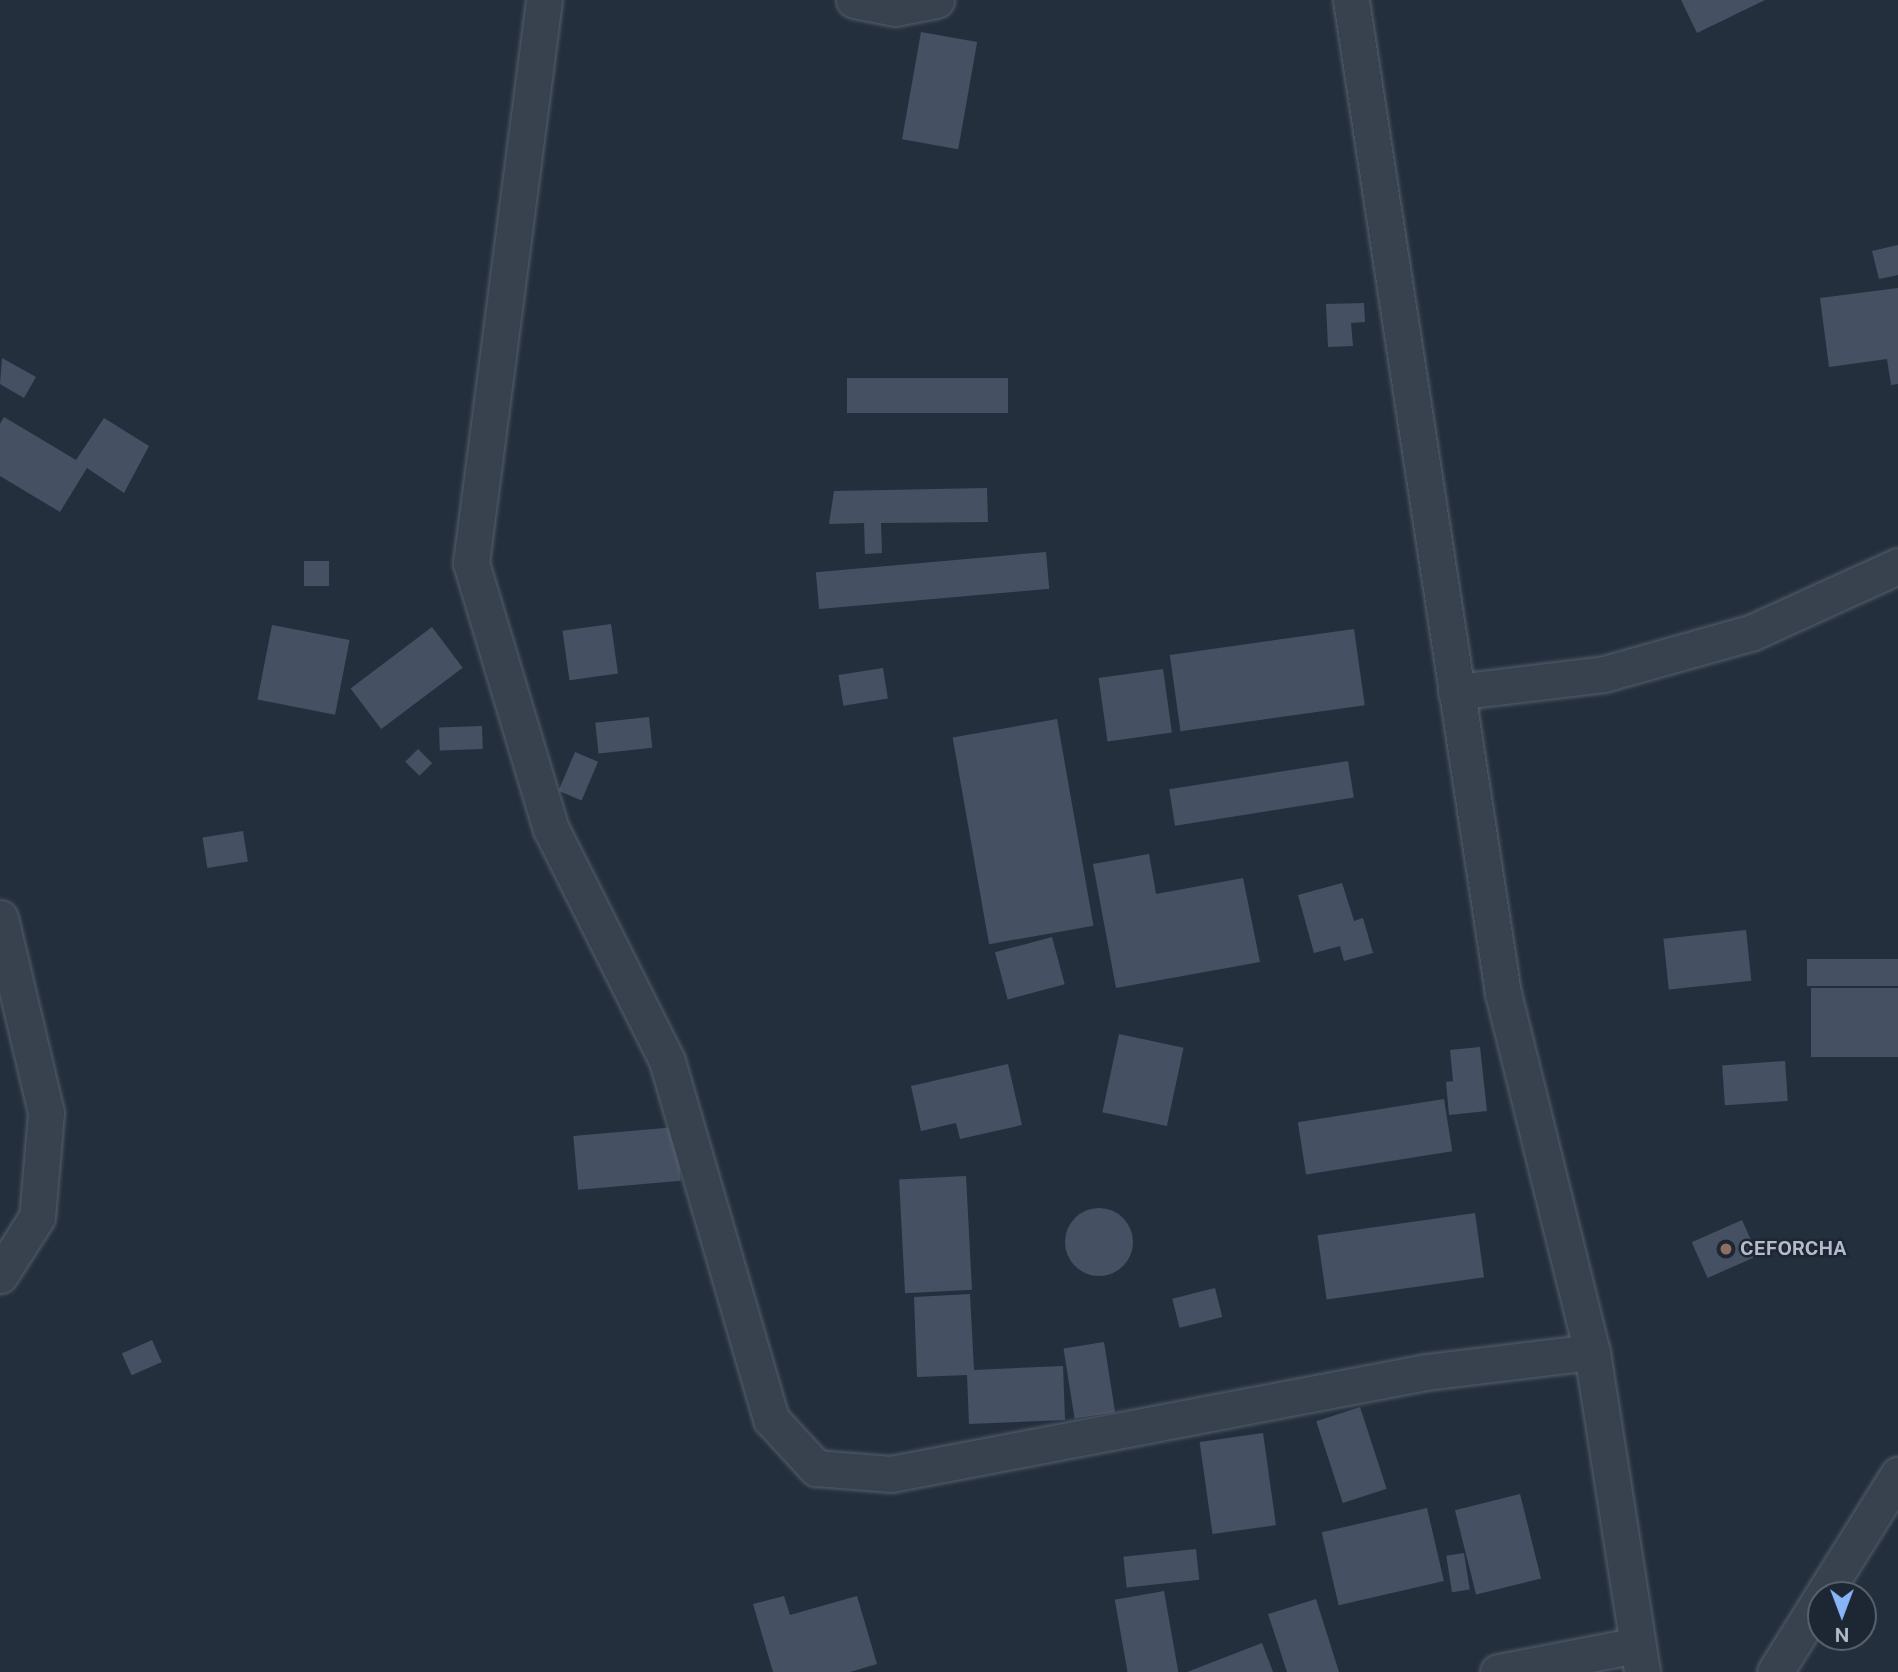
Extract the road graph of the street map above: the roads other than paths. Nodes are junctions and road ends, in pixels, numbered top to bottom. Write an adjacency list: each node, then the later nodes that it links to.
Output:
1 (544, 0): 9 (street)
2 (854, 0): 3 (street)
3 (936, 0)
4 (1351, 0): 6 (street)
5 (1898, 566): 6 (street)
6 (1456, 692): 9 (street)
7 (0, 918): 8 (street)
8 (0, 1275)
9 (1592, 1352): 13 (street)
10 (1898, 1475): 11 (street)
11 (1832, 1581)
12 (1807, 1621): 15 (street)
13 (1640, 1659): 14 (street)
14 (1498, 1672)
15 (1775, 1672)

